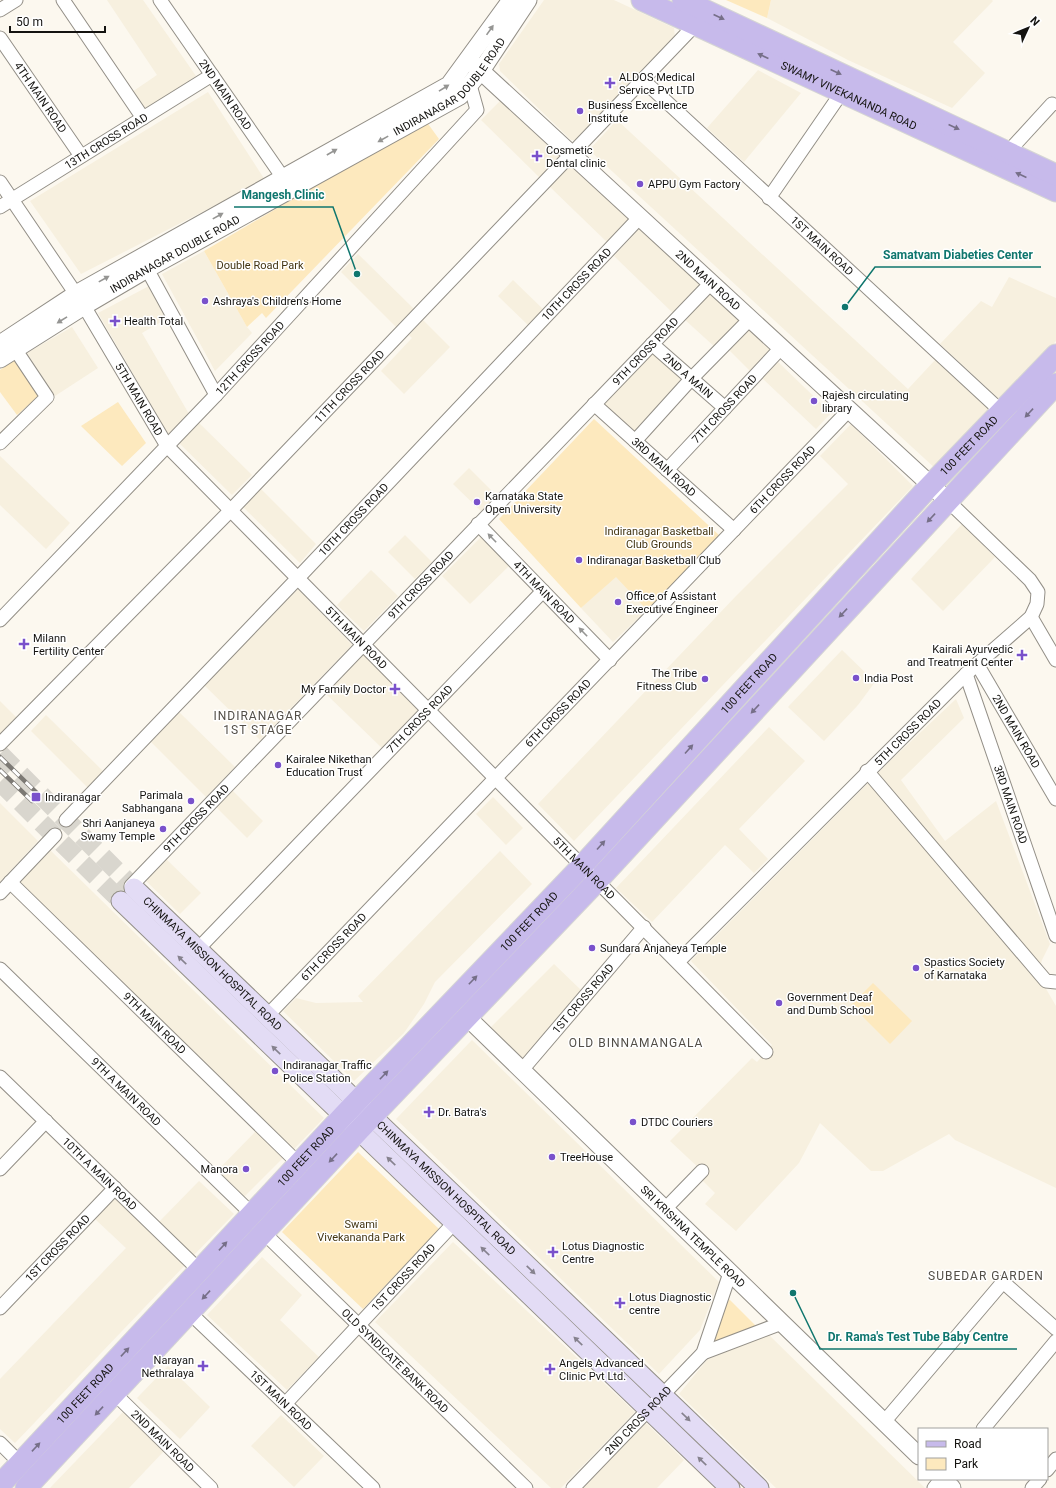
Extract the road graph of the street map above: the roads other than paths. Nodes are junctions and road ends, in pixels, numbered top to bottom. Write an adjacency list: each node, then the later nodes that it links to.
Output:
1 (16, 0): 8 (street)
2 (63, 0): 17 (street)
3 (160, 0): 12 (street, 2ND MAIN ROAD)
4 (511, 0): 11 (street, INDIRANAGAR DOUBLE ROAD, one-way to 4)
5 (528, 0): 11 (street, INDIRANAGAR DOUBLE ROAD)
6 (642, 0): 9 (main road, SWAMY VIVEKANANDA ROAD)
7 (683, 0): 18 (main road, SWAMY VIVEKANANDA ROAD, one-way to 18)
8 (0, 10)
9 (695, 25): 13 (street, 11TH CROSS ROAD); 15 (main road, SWAMY VIVEKANANDA ROAD, one-way to 9)
10 (0, 38): 20 (street, 4TH MAIN ROAD)
11 (475, 66): 14 (street, INDIRANAGAR DOUBLE ROAD); 19 (street, 2ND MAIN ROAD); 23 (street, INDIRANAGAR DOUBLE ROAD, one-way to 11)
12 (212, 75): 17 (street, 13TH CROSS ROAD); 23 (street, 2ND MAIN ROAD)
13 (643, 80): 19 (street, 11TH CROSS ROAD); 25 (street, 1ST MAIN ROAD)
14 (470, 85): 23 (street, INDIRANAGAR DOUBLE ROAD, one-way to 23); 40 (street, 12TH CROSS ROAD)
15 (842, 92): 24 (main road, SWAMY VIVEKANANDA ROAD, one-way to 15); 25 (street)
16 (1052, 104): 18 (street)
17 (143, 118): 20 (street, 13TH CROSS ROAD)
18 (1008, 152): 21 (main road, SWAMY VIVEKANANDA ROAD)
19 (572, 155): 28 (street, 2ND MAIN ROAD); 51 (street, 11TH CROSS ROAD)
20 (81, 156): 26 (street, 13TH CROSS ROAD)
21 (1056, 175)
22 (0, 182): 26 (street, 5TH MAIN ROAD)
23 (287, 184): 29 (street, INDIRANAGAR DOUBLE ROAD); 31 (street, INDIRANAGAR DOUBLE ROAD, one-way to 23)
24 (1056, 191)
25 (769, 198): 44 (street, 1ST MAIN ROAD)
26 (12, 199): 27 (street, 13TH CROSS ROAD); 31 (street, 5TH MAIN ROAD)
27 (0, 206)
28 (640, 217): 30 (street, 2ND MAIN ROAD); 54 (street, 10TH CROSS ROAD)
29 (147, 270): 31 (street, INDIRANAGAR DOUBLE ROAD); 40 (street)
30 (711, 283): 32 (street, 2ND MAIN ROAD); 33 (street, 9TH CROSS ROAD)
31 (80, 300): 34 (street, INDIRANAGAR DOUBLE ROAD); 47 (street, 5TH MAIN ROAD)
32 (750, 319): 35 (street, 2ND MAIN ROAD); 38 (street)
33 (652, 344): 38 (street, 2ND A MAIN); 41 (street, 9TH CROSS ROAD)
34 (8, 346): 37 (street, INDIRANAGAR DOUBLE ROAD); 46 (street)
35 (781, 348): 42 (street, 7TH CROSS ROAD); 43 (street, 2ND MAIN ROAD)
36 (1056, 355): 44 (main road, 100 FEET ROAD)
37 (0, 359)
38 (692, 378): 42 (street, 2ND A MAIN); 45 (street)
39 (1056, 384): 50 (main road, 100 FEET ROAD, one-way to 50)
40 (216, 395): 47 (street, 12TH CROSS ROAD)
41 (594, 404): 45 (street, 3RD MAIN ROAD); 52 (street, 9TH CROSS ROAD)
42 (725, 408): 48 (street, 7TH CROSS ROAD)
43 (850, 410): 49 (street, 2ND MAIN ROAD); 53 (street, 6TH CROSS ROAD)
44 (1002, 412): 49 (main road, 100 FEET ROAD)
45 (635, 441): 48 (street, 3RD MAIN ROAD)
46 (0, 443)
47 (167, 446): 51 (street, 5TH MAIN ROAD); 56 (street, 12TH CROSS ROAD)
48 (668, 470): 53 (street, 3RD MAIN ROAD)
49 (931, 485): 50 (street, 2ND MAIN ROAD); 70 (main road, 100 FEET ROAD, one-way to 49)
50 (947, 500): 57 (street, 5TH CROSS ROAD); 71 (main road, 100 FEET ROAD, one-way to 71)
51 (231, 510): 54 (street, 5TH MAIN ROAD); 64 (street, 11TH CROSS ROAD)
52 (478, 524): 55 (street, 4TH MAIN ROAD, one-way to 52); 58 (street, 9TH CROSS ROAD)
53 (734, 530): 59 (street, 6TH CROSS ROAD)
54 (298, 578): 58 (street, 5TH MAIN ROAD); 68 (street, 10TH CROSS ROAD)
55 (543, 590): 59 (street, 4TH MAIN ROAD, one-way to 55); 63 (street, 7TH CROSS ROAD)
56 (2, 615)
57 (1030, 617): 60 (street); 61 (street, 5TH CROSS ROAD)
58 (363, 644): 63 (street, 5TH MAIN ROAD); 74 (street, 9TH CROSS ROAD)
59 (610, 660): 66 (street, 6TH CROSS ROAD)
60 (1056, 660)
61 (977, 664): 62 (street, 5TH CROSS ROAD); 67 (street, 2ND MAIN ROAD)
62 (966, 674): 65 (street, 5TH CROSS ROAD); 76 (street, 3RD MAIN ROAD)
63 (428, 710): 66 (street, 5TH MAIN ROAD); 77 (street, 7TH CROSS ROAD)
64 (0, 744)
65 (867, 771): 78 (street, 5TH CROSS ROAD); 80 (street)
66 (496, 778): 70 (street, 5TH MAIN ROAD); 81 (street, 6TH CROSS ROAD)
67 (1056, 799)
68 (66, 820)
69 (55, 835): 72 (street)
70 (582, 866): 71 (street, 5TH MAIN ROAD); 86 (main road, 100 FEET ROAD, one-way to 70)
71 (598, 880): 75 (street, 5TH MAIN ROAD); 82 (main road, 100 FEET ROAD)
72 (10, 882): 73 (street); 89 (street, 9TH MAIN ROAD)
73 (0, 893)
74 (126, 893): 77 (main road, CHINMAYA MISSION HOSPITAL ROAD); 86 (main road, CHINMAYA MISSION HOSPITAL ROAD, one-way to 74)
75 (644, 927): 78 (street, 5TH MAIN ROAD); 84 (street, 1ST CROSS ROAD)
76 (1056, 936)
77 (197, 950): 81 (main road, CHINMAYA MISSION HOSPITAL ROAD)
78 (678, 962): 83 (street, 5TH MAIN ROAD)
79 (0, 969): 94 (street, 9TH A MAIN ROAD)
80 (1056, 982)
81 (267, 1016): 86 (main road, CHINMAYA MISSION HOSPITAL ROAD)
82 (467, 1017): 84 (street, SRI KRISHNA TEMPLE ROAD); 88 (main road, 100 FEET ROAD)
83 (766, 1052)
84 (522, 1070): 93 (street, SRI KRISHNA TEMPLE ROAD)
85 (0, 1077): 87 (street, 10TH A MAIN ROAD)
86 (351, 1109): 88 (main road, CHINMAYA MISSION HOSPITAL ROAD); 89 (main road, 100 FEET ROAD)
87 (46, 1121): 90 (street); 92 (street, 10TH A MAIN ROAD)
88 (365, 1123): 95 (main road, CHINMAYA MISSION HOSPITAL ROAD, one-way to 88); 96 (main road, 100 FEET ROAD, one-way to 96); 107 (main road, CHINMAYA MISSION HOSPITAL ROAD, one-way to 107)
89 (300, 1164): 94 (main road, 100 FEET ROAD)
90 (0, 1169)
91 (702, 1171): 93 (street)
92 (115, 1188): 97 (street, 10TH A MAIN ROAD); 99 (street, 1ST CROSS ROAD)
93 (665, 1209): 98 (street, SRI KRISHNA TEMPLE ROAD)
94 (253, 1215): 97 (main road, 100 FEET ROAD, one-way to 94)
95 (455, 1222): 102 (street, 1ST CROSS ROAD); 109 (main road, CHINMAYA MISSION HOSPITAL ROAD, one-way to 95)
96 (264, 1233): 100 (main road, 100 FEET ROAD, one-way to 100); 102 (street, OLD SYNDICATE BANK ROAD)
97 (200, 1271): 115 (main road, 100 FEET ROAD, one-way to 97)
98 (730, 1273): 101 (street, SRI KRISHNA TEMPLE ROAD); 105 (street, 2ND CROSS ROAD)
99 (0, 1308)
100 (190, 1312): 106 (main road, 100 FEET ROAD); 108 (street, 1ST MAIN ROAD)
101 (782, 1323): 105 (street, 2ND CROSS ROAD); 110 (street, SRI KRISHNA TEMPLE ROAD)
102 (358, 1325): 108 (street, 1ST CROSS ROAD); 124 (street, OLD SYNDICATE BANK ROAD)
103 (1056, 1329): 110 (street)
104 (1056, 1341): 111 (street)
105 (703, 1353): 107 (street, 2ND CROSS ROAD)
106 (115, 1394): 121 (street, 2ND MAIN ROAD); 122 (main road, 100 FEET ROAD, one-way to 122)
107 (663, 1395): 109 (street, 2ND CROSS ROAD); 127 (main road, CHINMAYA MISSION HOSPITAL ROAD, one-way to 127)
108 (286, 1403): 123 (street, 1ST MAIN ROAD)
109 (650, 1410): 125 (street, 2ND CROSS ROAD); 126 (main road, CHINMAYA MISSION HOSPITAL ROAD, one-way to 109)
110 (884, 1422): 113 (street, SRI KRISHNA TEMPLE ROAD)
111 (984, 1428)
112 (0, 1443): 115 (street)
113 (918, 1455)
114 (1056, 1459): 116 (street)
115 (21, 1464): 120 (main road, 100 FEET ROAD)
116 (1048, 1469)
117 (941, 1480): 128 (street)
118 (943, 1480): 129 (street)
119 (1039, 1480): 130 (street)
120 (0, 1485)
121 (208, 1487)
122 (26, 1488)
123 (373, 1488)
124 (526, 1488)
125 (573, 1488)
126 (730, 1488)
127 (759, 1488)
128 (934, 1488)
129 (952, 1488)
130 (1032, 1488)

